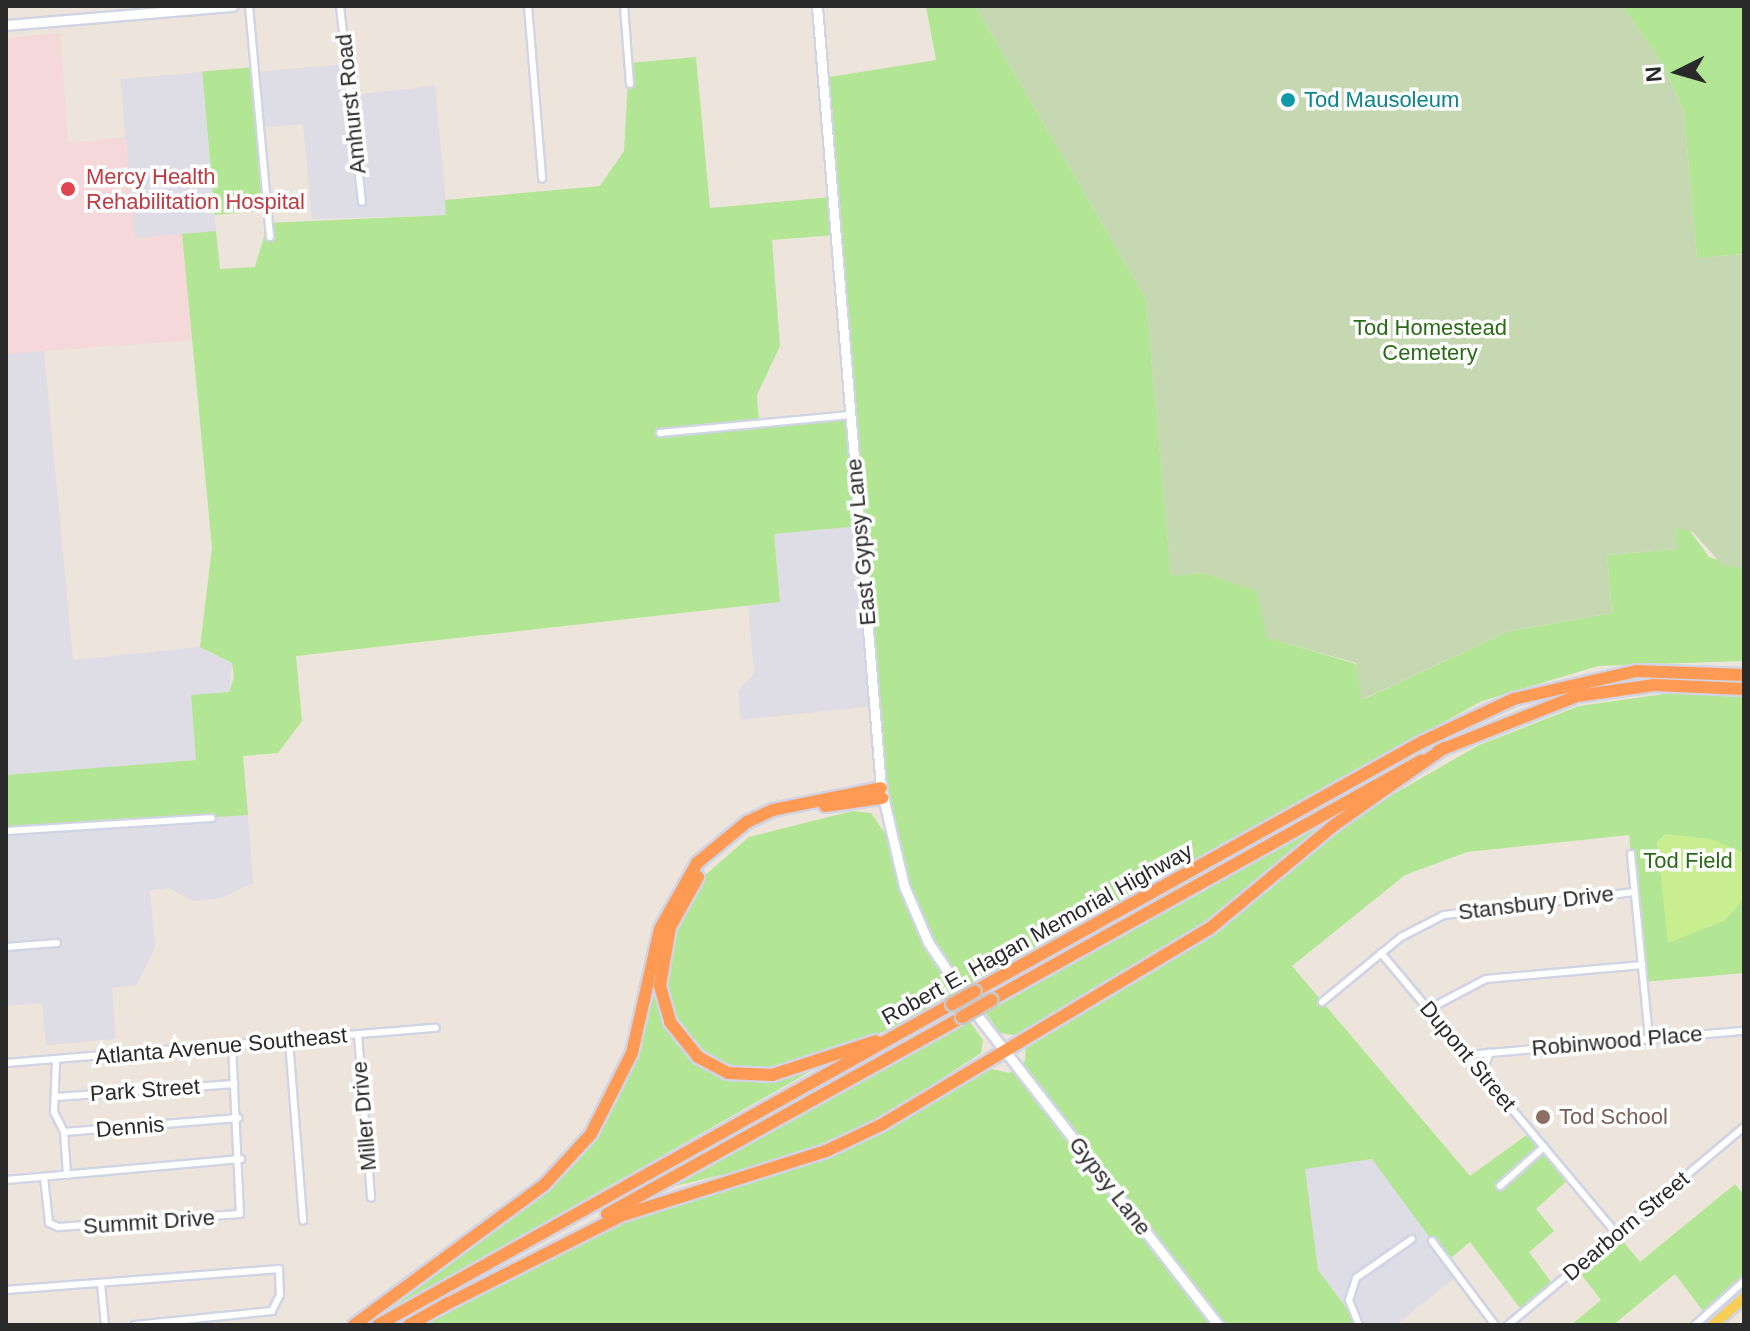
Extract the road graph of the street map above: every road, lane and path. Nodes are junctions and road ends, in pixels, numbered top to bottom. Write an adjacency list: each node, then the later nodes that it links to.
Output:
1 (232, 6): 7 (main road)
2 (249, 6): 11 (street)
3 (340, 6): 10 (street, Amhurst Road)
4 (528, 6): 9 (street)
5 (624, 6): 8 (street)
6 (817, 6): 12 (main road, East Gypsy Lane)
7 (6, 25)
8 (630, 84)
9 (542, 178)
10 (362, 202)
11 (270, 237)
12 (850, 415): 13 (street); 17 (main road, East Gypsy Lane)
13 (660, 433)
14 (1740, 672): 31 (highway, Robert E. Hagan Memorial Highway, bridge)
15 (1744, 689): 16 (highway, Robert E. Hagan Memorial Highway)
16 (1444, 748): 35 (highway); 61 (highway, Robert E. Hagan Memorial Highway, bridge)
17 (882, 793): 31 (highway); 35 (main road, East Gypsy Lane); 64 (highway)
18 (212, 818): 19 (street)
19 (6, 831)
20 (1631, 854): 21 (street)
21 (1635, 892): 24 (street, Stansbury Drive); 25 (street)
22 (57, 943): 23 (street)
23 (6, 947)
24 (1381, 953): 26 (street, Stansbury Drive); 27 (street, Dupont Street)
25 (1642, 965): 27 (street); 32 (street)
26 (1322, 1002)
27 (1429, 1009): 37 (street, Dupont Street)
28 (436, 1028): 30 (street, Atlanta Avenue Southeast)
29 (1744, 1031): 32 (street, Robinwood Place)
30 (358, 1035): 33 (street, Atlanta Avenue Southeast); 52 (street, Miller Drive)
31 (899, 1035): 65 (highway, Robert E. Hagan Memorial Highway)
32 (1649, 1038): 36 (street, Robinwood Place)
33 (289, 1041): 34 (street, Atlanta Avenue Southeast); 53 (street)
34 (232, 1045): 38 (street, Atlanta Avenue Southeast); 41 (street)
35 (1001, 1048): 61 (highway); 67 (main road, Gypsy Lane)
36 (1490, 1052): 37 (street, Robinwood Place); 40 (street)
37 (1467, 1055): 40 (street, Dupont Street)
38 (56, 1060): 39 (street, Atlanta Avenue Southeast); 42 (street)
39 (6, 1063)
40 (1482, 1073): 46 (street, Dupont Street)
41 (235, 1084): 42 (street, Park Street); 43 (street)
42 (56, 1097): 45 (street)
43 (238, 1118): 45 (street, Dennis); 47 (street)
44 (1744, 1127): 54 (street, Dearborn Street)
45 (64, 1132): 48 (street, Dennis)
46 (1544, 1147): 51 (street); 54 (street, Dupont Street)
47 (241, 1159): 48 (street); 49 (street, Summit Drive)
48 (67, 1175): 49 (street)
49 (44, 1177): 50 (street)
50 (6, 1180)
51 (1500, 1186)
52 (371, 1197)
53 (303, 1220)
54 (1617, 1234): 70 (street, Dearborn Street)
55 (1412, 1239): 68 (street)
56 (1432, 1241): 69 (street)
57 (1744, 1281): 71 (street)
58 (101, 1283): 59 (street); 62 (street); 63 (street)
59 (6, 1290)
60 (1744, 1298): 72 (main road)
61 (441, 1307): 66 (highway, Robert E. Hagan Memorial Highway)
62 (105, 1325)
63 (135, 1325)
64 (354, 1325)
65 (378, 1325)
66 (409, 1325)
67 (1218, 1325)
68 (1359, 1325)
69 (1495, 1325)
70 (1508, 1325)
71 (1695, 1325)
72 (1713, 1325)

